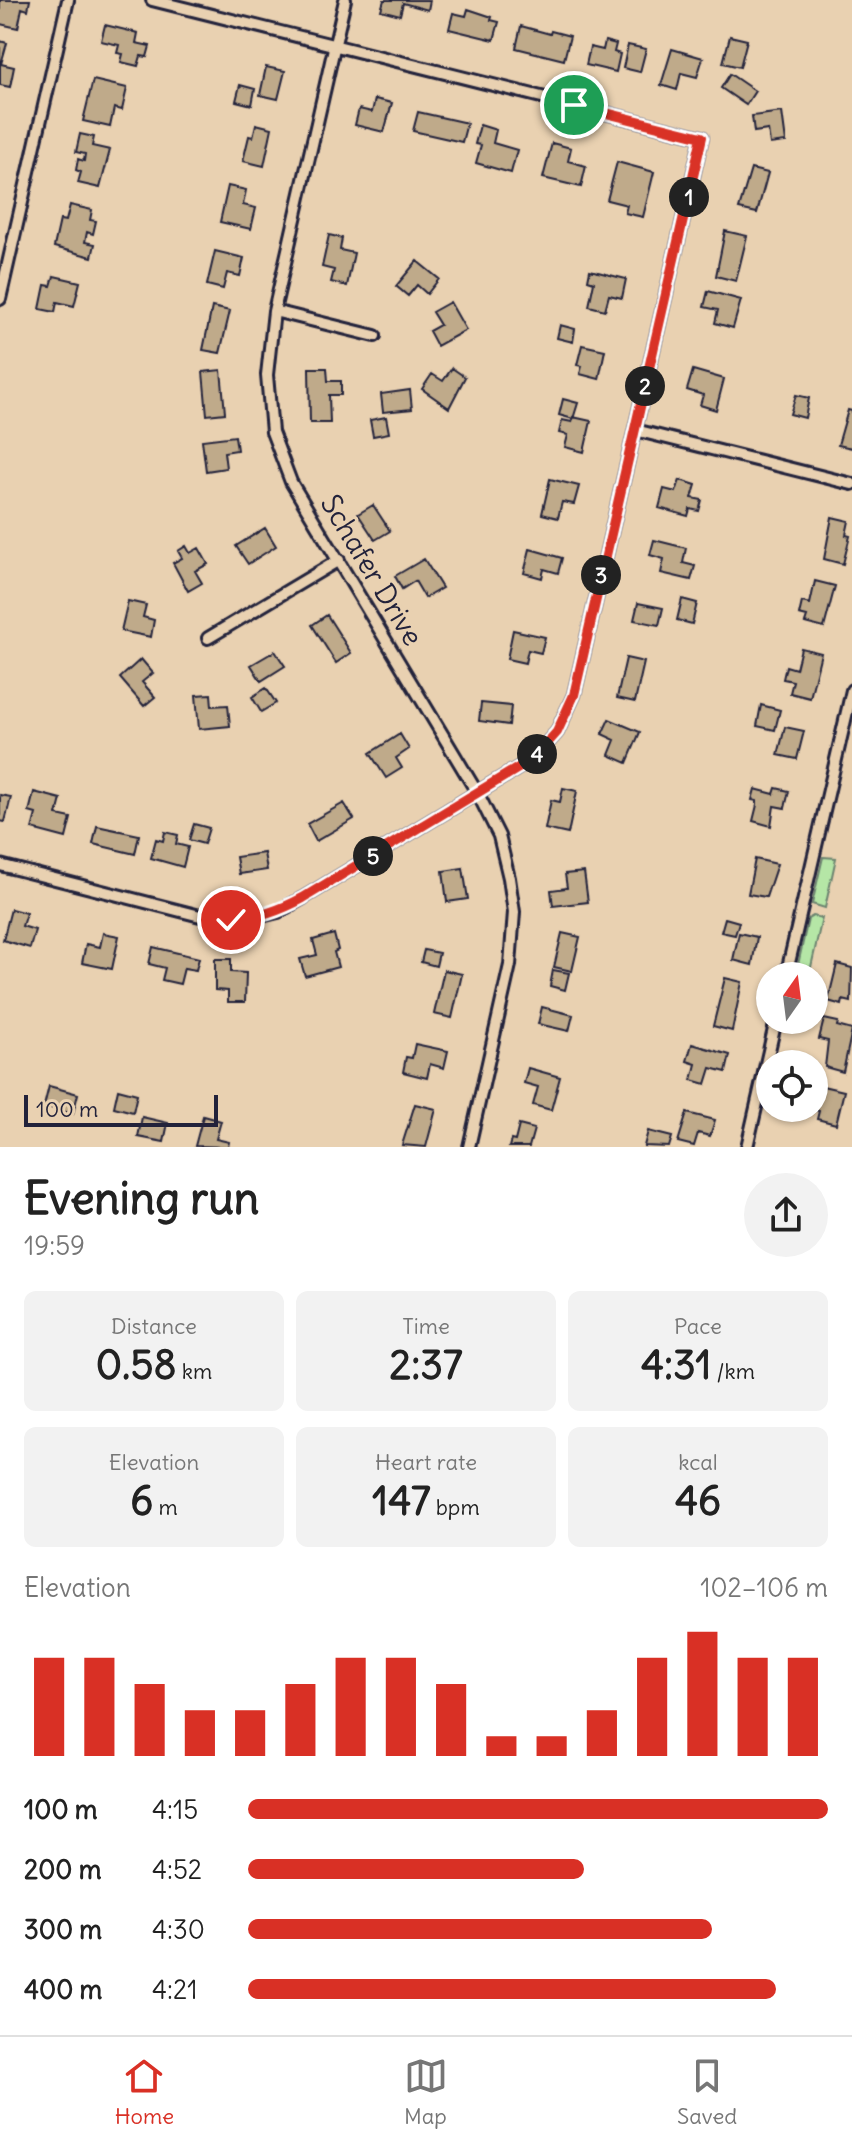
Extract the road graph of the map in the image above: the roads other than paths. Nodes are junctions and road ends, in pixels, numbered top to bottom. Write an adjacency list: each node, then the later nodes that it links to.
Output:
1 (68, 0): 5 (street)
2 (152, 0): 4 (street)
3 (345, 0): 4 (street, Schafer Drive)
4 (335, 44): 6 (street, Schafer Drive); 8 (street)
5 (0, 299)
6 (274, 311): 7 (street); 10 (street, Schafer Drive)
7 (375, 336)
8 (635, 430): 9 (street); 13 (street)
9 (852, 484)
10 (339, 560): 11 (street); 13 (street, Schafer Drive)
11 (208, 638)
12 (852, 690): 15 (street)
13 (478, 794): 14 (street); 17 (street, Schafer Drive)
14 (0, 865)
15 (789, 962)
16 (773, 1034): 18 (street)
17 (469, 1147)
18 (747, 1147)

